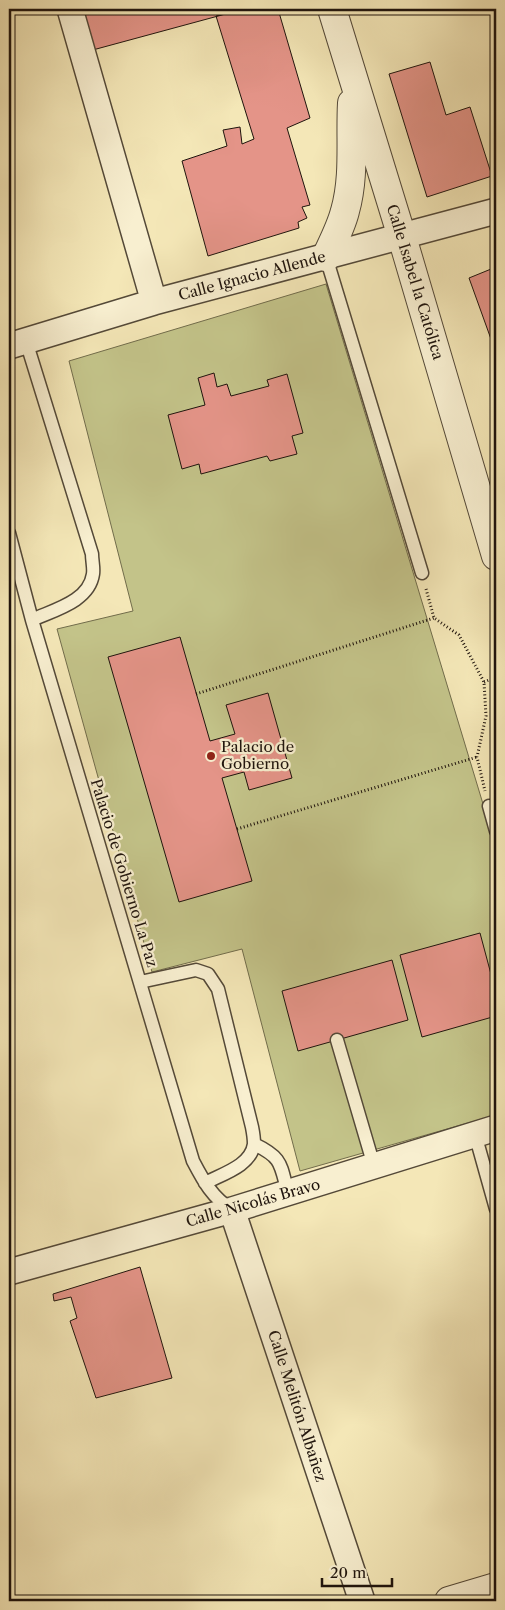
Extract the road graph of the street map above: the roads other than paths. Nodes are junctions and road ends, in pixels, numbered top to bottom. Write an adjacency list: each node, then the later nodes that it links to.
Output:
1 (70, 9): 7 (street)
2 (332, 9): 3 (street, Calle Isabel la Católica)
3 (354, 81): 5 (street, Calle Isabel la Católica); 6 (street)
4 (496, 211): 5 (street, Calle Ignacio Allende)
5 (402, 237): 6 (street, Calle Ignacio Allende); 10 (street, Calle Isabel la Católica)
6 (326, 257): 7 (street, Calle Ignacio Allende); 11 (lane)
7 (154, 302): 8 (street, Calle Ignacio Allende)
8 (17, 344): 12 (lane)
9 (9, 533): 12 (lane, Palacio de Gobierno La Paz)
10 (496, 556)
11 (422, 573)
12 (32, 620): 15 (lane, Palacio de Gobierno La Paz)
13 (489, 806): 14 (lane)
14 (496, 831)
15 (140, 982): 18 (lane); 20 (lane, Palacio de Gobierno La Paz)
16 (338, 1040): 19 (lane)
17 (486, 1131): 19 (street, Calle Nicolás Bravo); 22 (lane)
18 (254, 1144): 20 (lane); 21 (lane)
19 (374, 1166): 21 (street, Calle Nicolás Bravo)
20 (205, 1183): 23 (lane, Palacio de Gobierno La Paz)
21 (288, 1193): 23 (street, Calle Nicolás Bravo)
22 (496, 1209)
23 (232, 1210): 24 (street, Calle Nicolás Bravo); 26 (street, Calle Melitón Albañez)
24 (9, 1272)
25 (496, 1587): 27 (street)
26 (362, 1601)
27 (449, 1601)

